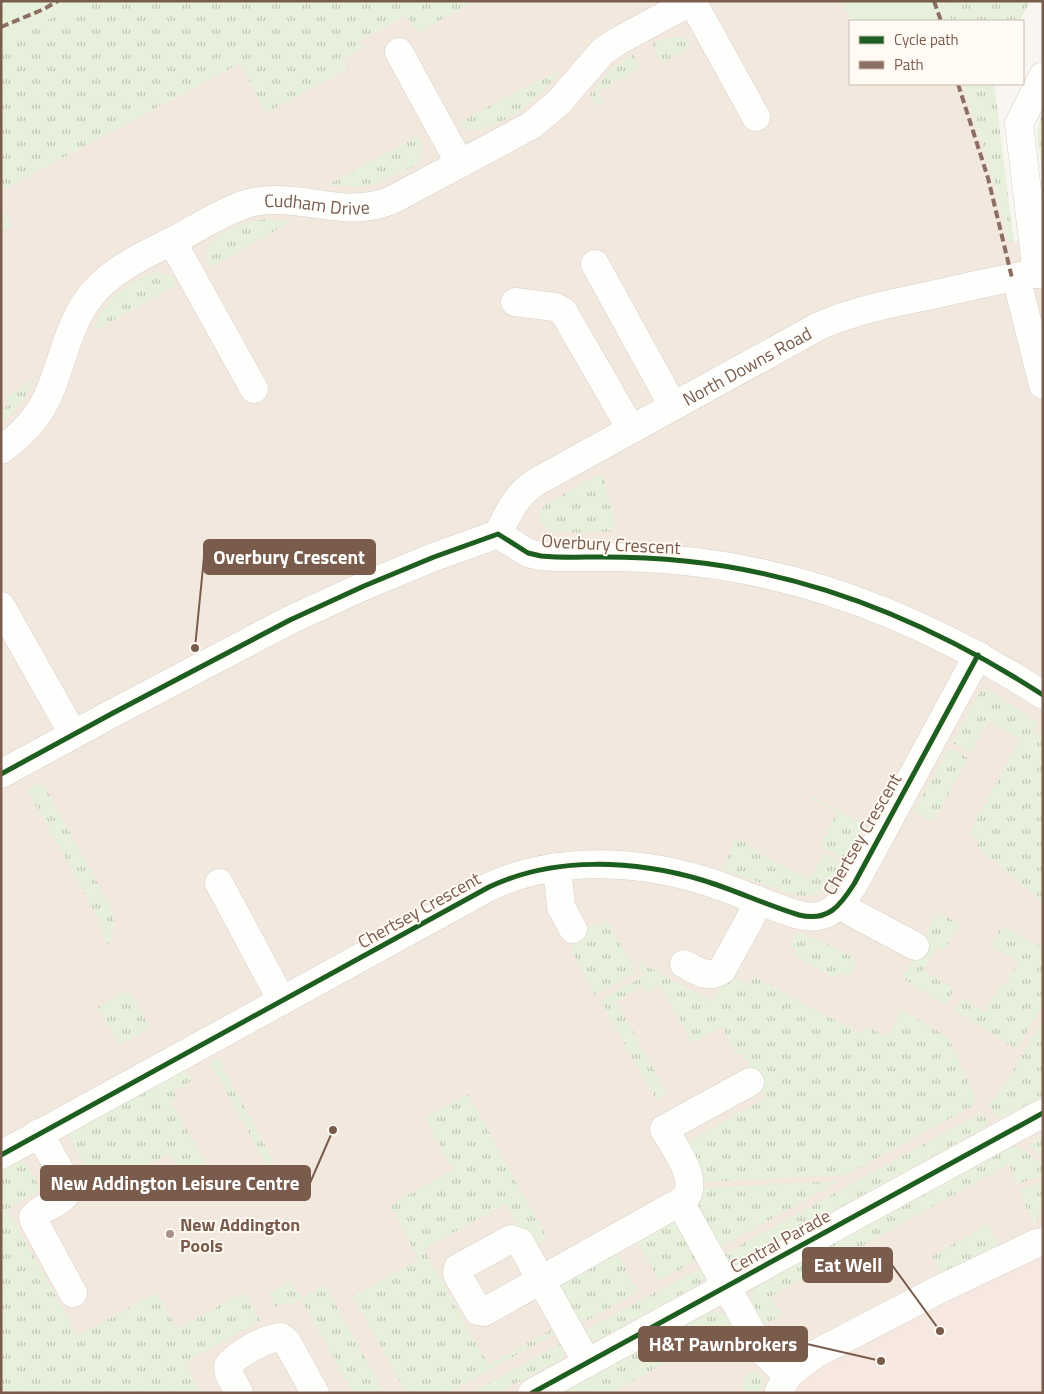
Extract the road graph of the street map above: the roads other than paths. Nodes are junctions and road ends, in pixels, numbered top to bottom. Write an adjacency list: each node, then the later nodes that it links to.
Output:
1 (399, 52): 4 (street)
2 (1042, 79): 7 (street)
3 (756, 117): 4 (street, Cudham Drive)
4 (460, 164): 5 (street, Cudham Drive)
5 (172, 240): 10 (street); 13 (street, Cudham Drive)
6 (595, 264): 11 (street)
7 (1032, 274): 9 (street); 11 (street, North Downs Road)
8 (515, 302): 12 (street)
9 (1043, 385)
10 (254, 389)
11 (673, 406): 12 (street, North Downs Road)
12 (631, 429): 14 (street, North Downs Road)
13 (1, 450)
14 (498, 534): 16 (street, Overbury Crescent); 18 (street)
15 (1, 606): 18 (street)
16 (978, 655): 17 (street, Overbury Crescent); 23 (street, Chertsey Crescent)
17 (1043, 695)
18 (73, 734): 19 (street)
19 (1, 774)
20 (558, 867): 22 (street, Chertsey Crescent); 24 (street); 27 (street, Chertsey Crescent)
21 (219, 883): 27 (street)
22 (758, 900): 23 (street, Chertsey Crescent); 26 (street)
23 (841, 903): 25 (street, Chertsey Crescent)
24 (573, 929)
25 (915, 946)
26 (684, 964)
27 (282, 1000): 30 (street, Chertsey Crescent)
28 (750, 1082): 32 (street)
29 (1043, 1113): 34 (street, Central Parade)
30 (39, 1133): 31 (street, Chertsey Crescent); 35 (street)
31 (1, 1155)
32 (680, 1202): 34 (street); 36 (street)
33 (1043, 1242): 37 (street)
34 (725, 1286): 36 (street, Central Parade); 37 (street)
35 (73, 1293)
36 (587, 1362): 40 (street, Central Parade)
37 (783, 1385)
38 (239, 1393): 39 (street)
39 (315, 1393)
40 (532, 1393)

